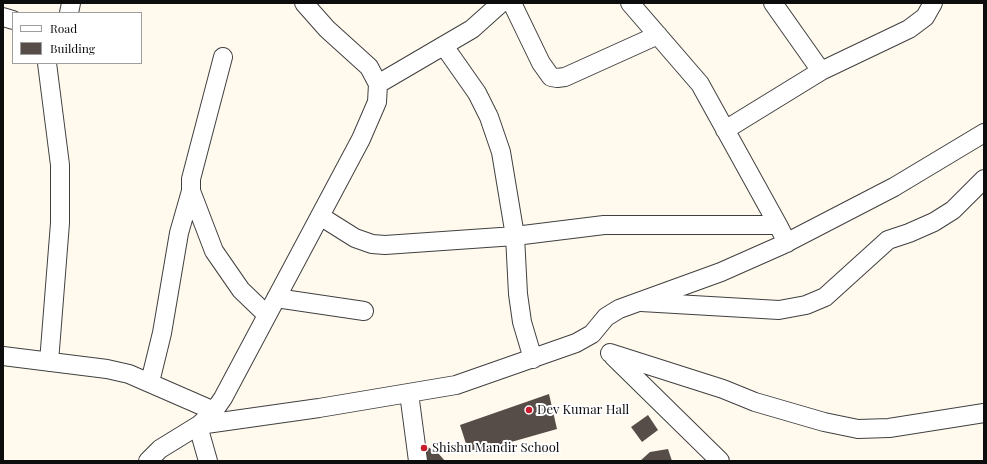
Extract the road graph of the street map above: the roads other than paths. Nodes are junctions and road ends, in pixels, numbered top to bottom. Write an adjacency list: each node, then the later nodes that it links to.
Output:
1 (304, 3): 12 (street)
2 (501, 3): 8 (street)
3 (512, 3): 7 (street)
4 (630, 3): 7 (street)
5 (773, 3): 11 (street)
6 (933, 3): 11 (street)
7 (658, 35): 13 (street)
8 (444, 46): 12 (street); 19 (street)
9 (223, 58): 16 (street)
10 (47, 64): 29 (street)
11 (821, 71): 13 (street)
12 (378, 84): 17 (street)
13 (725, 130): 18 (street)
14 (984, 133): 20 (street)
15 (984, 179): 22 (street)
16 (191, 192): 24 (street); 30 (street)
17 (320, 216): 19 (street); 21 (street)
18 (778, 225): 19 (street); 20 (street)
19 (516, 236): 28 (street)
20 (787, 243): 22 (street)
21 (276, 298): 23 (street); 24 (street)
22 (636, 302): 25 (street)
23 (364, 311)
24 (266, 315): 32 (street)
25 (592, 334): 26 (street); 28 (street)
26 (610, 353): 33 (street); 38 (street)
27 (3, 356): 29 (street)
28 (533, 359): 31 (street)
29 (49, 362): 30 (street)
30 (150, 382): 32 (street)
31 (409, 393): 34 (street); 37 (street)
32 (214, 411): 34 (street)
33 (984, 413)
34 (198, 426): 35 (street); 36 (street)
35 (148, 461)
36 (208, 461)
37 (418, 461)
38 (720, 461)

